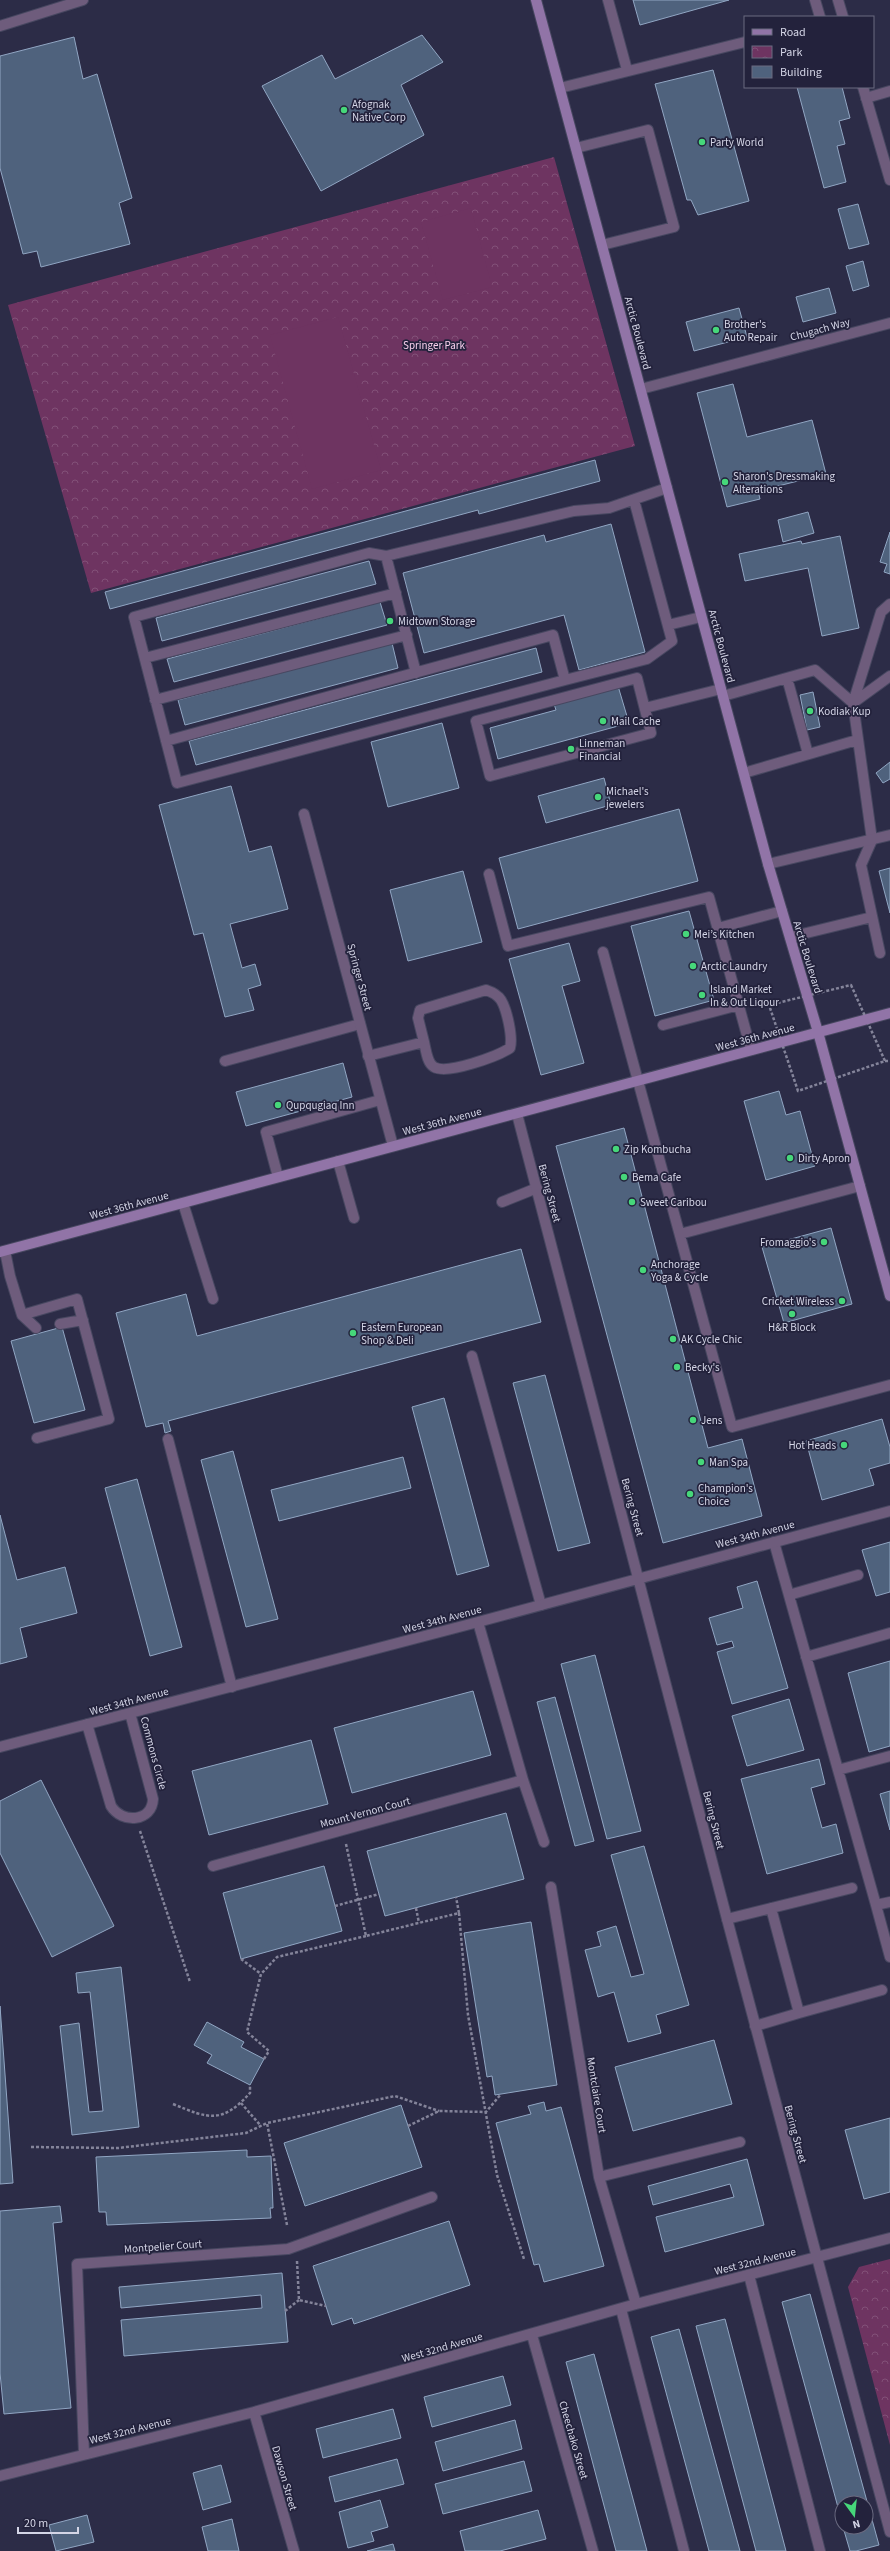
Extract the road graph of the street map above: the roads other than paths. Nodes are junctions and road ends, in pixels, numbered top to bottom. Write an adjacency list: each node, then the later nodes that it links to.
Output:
1 (83, 0): 8 (street)
2 (536, 0): 11 (main road, Arctic Boulevard)
3 (608, 0): 10 (street)
4 (815, 0): 6 (street)
5 (838, 0): 7 (street)
6 (820, 16)
7 (843, 16)
8 (0, 26)
9 (744, 42): 10 (street)
10 (628, 70): 11 (street)
11 (560, 88): 15 (main road, Arctic Boulevard)
12 (863, 88): 14 (street)
13 (890, 91): 14 (street)
14 (866, 98): 16 (street)
15 (576, 148): 17 (main road, Arctic Boulevard); 17 (street)
16 (890, 180)
17 (602, 245): 19 (main road, Arctic Boulevard)
18 (890, 323): 19 (street, Chugach Way)
19 (641, 390): 20 (main road, Arctic Boulevard)
20 (667, 488): 21 (street); 25 (main road, Arctic Boulevard)
21 (634, 500): 22 (street); 26 (street)
22 (386, 556): 23 (street); 28 (street)
23 (396, 593): 27 (street); 28 (street)
24 (890, 604): 35 (street)
25 (701, 617): 26 (street); 33 (main road, Arctic Boulevard)
26 (668, 626): 32 (street)
27 (407, 635): 29 (street); 34 (street)
28 (145, 658): 34 (street)
29 (416, 673): 32 (street); 37 (street)
30 (890, 676): 35 (street)
31 (787, 678): 33 (street); 35 (street); 39 (street)
32 (565, 680): 37 (street)
33 (722, 693): 36 (street); 40 (main road, Arctic Boulevard)
34 (155, 700): 37 (street)
35 (853, 703): 38 (street)
36 (645, 708): 36 (street)
37 (166, 740)
38 (858, 740): 39 (street); 43 (street)
39 (808, 754): 40 (street)
40 (744, 773): 44 (main road, Arctic Boulevard)
41 (304, 814): 54 (street, Springer Street)
42 (890, 835): 43 (street)
43 (872, 840): 44 (street); 47 (street)
44 (768, 864): 46 (main road, Arctic Boulevard)
45 (489, 874): 48 (street)
46 (782, 911): 48 (street); 49 (main road, Arctic Boulevard)
47 (872, 917): 49 (street); 51 (street)
48 (718, 928): 52 (street)
49 (790, 937): 56 (main road, Arctic Boulevard)
50 (604, 952): 61 (street)
51 (880, 953)
52 (739, 1004): 55 (street); 58 (street)
53 (890, 1013): 56 (main road, West 36th Avenue)
54 (360, 1024): 59 (street, Springer Street); 60 (street)
55 (663, 1025)
56 (818, 1032): 58 (main road, West 36th Avenue); 67 (main road, Arctic Boulevard)
57 (424, 1042): 57 (street); 59 (street)
58 (751, 1050): 61 (main road, West 36th Avenue)
59 (368, 1056): 62 (street, Springer Street)
60 (225, 1061)
61 (639, 1081): 63 (main road, West 36th Avenue); 72 (street)
62 (380, 1100): 64 (street, Springer Street); 66 (street)
63 (517, 1114): 64 (main road, West 36th Avenue); 68 (street, Bering Street)
64 (393, 1146): 65 (main road, West 36th Avenue)
65 (338, 1161): 66 (main road, West 36th Avenue); 71 (street)
66 (278, 1177): 70 (main road, West 36th Avenue)
67 (860, 1186): 72 (street); 74 (main road, Arctic Boulevard)
68 (537, 1188): 69 (street); 87 (street, Bering Street)
69 (502, 1202)
70 (183, 1203): 73 (main road, West 36th Avenue); 75 (street)
71 (354, 1218)
72 (680, 1234): 81 (street)
73 (2, 1251): 76 (street)
74 (890, 1296)
75 (213, 1299)
76 (22, 1315): 77 (street); 79 (street)
77 (83, 1320): 78 (street); 82 (street)
78 (60, 1324)
79 (36, 1328)
80 (472, 1356): 89 (street)
81 (890, 1385)
82 (37, 1438)
83 (168, 1439): 93 (street)
84 (890, 1511): 85 (street, West 34th Avenue)
85 (774, 1542): 87 (street, West 34th Avenue); 88 (street)
86 (858, 1575): 88 (street)
87 (639, 1578): 89 (street, West 34th Avenue); 107 (street, Bering Street)
88 (789, 1595): 92 (street)
89 (541, 1605): 90 (street, West 34th Avenue)
90 (478, 1622): 93 (street, West 34th Avenue); 99 (street)
91 (890, 1633): 92 (street)
92 (806, 1656): 98 (street)
93 (232, 1687): 94 (street, West 34th Avenue)
94 (130, 1713): 95 (street, West 34th Avenue); 95 (street, Commons Circle)
95 (87, 1724): 96 (street, West 34th Avenue)
96 (0, 1747)
97 (890, 1756): 98 (street)
98 (838, 1770): 105 (street)
99 (523, 1780): 100 (street); 101 (street, Mount Vernon Court)
100 (544, 1842)
101 (213, 1866)
102 (551, 1887): 113 (street, Montclaire Court)
103 (852, 1888): 106 (street)
104 (890, 1902): 105 (street)
105 (876, 1905): 108 (street)
106 (771, 1908): 107 (street); 110 (street)
107 (727, 1919): 111 (street, Bering Street)
108 (890, 1957)
109 (882, 1990): 110 (street)
110 (799, 2013): 111 (street)
111 (755, 2026): 116 (street, Bering Street)
112 (740, 2142): 113 (street)
113 (599, 2178): 118 (street, Montclaire Court)
114 (432, 2197): 122 (street, Montpelier Court)
115 (890, 2238): 116 (street, West 32nd Avenue)
116 (816, 2257): 117 (street, West 32nd Avenue); 124 (street, Bering Street)
117 (749, 2275): 118 (street, West 32nd Avenue); 128 (street)
118 (636, 2304): 119 (street, West 32nd Avenue)
119 (621, 2309): 120 (street, West 32nd Avenue); 127 (street)
120 (532, 2335): 121 (street, West 32nd Avenue); 126 (street, Cheechako Street)
121 (254, 2412): 122 (street, West 32nd Avenue); 125 (street, Dawson Street)
122 (84, 2454): 123 (street, West 32nd Avenue)
123 (0, 2476)
124 (890, 2532)
125 (294, 2551)
126 (593, 2551)
127 (684, 2551)
128 (820, 2551)

